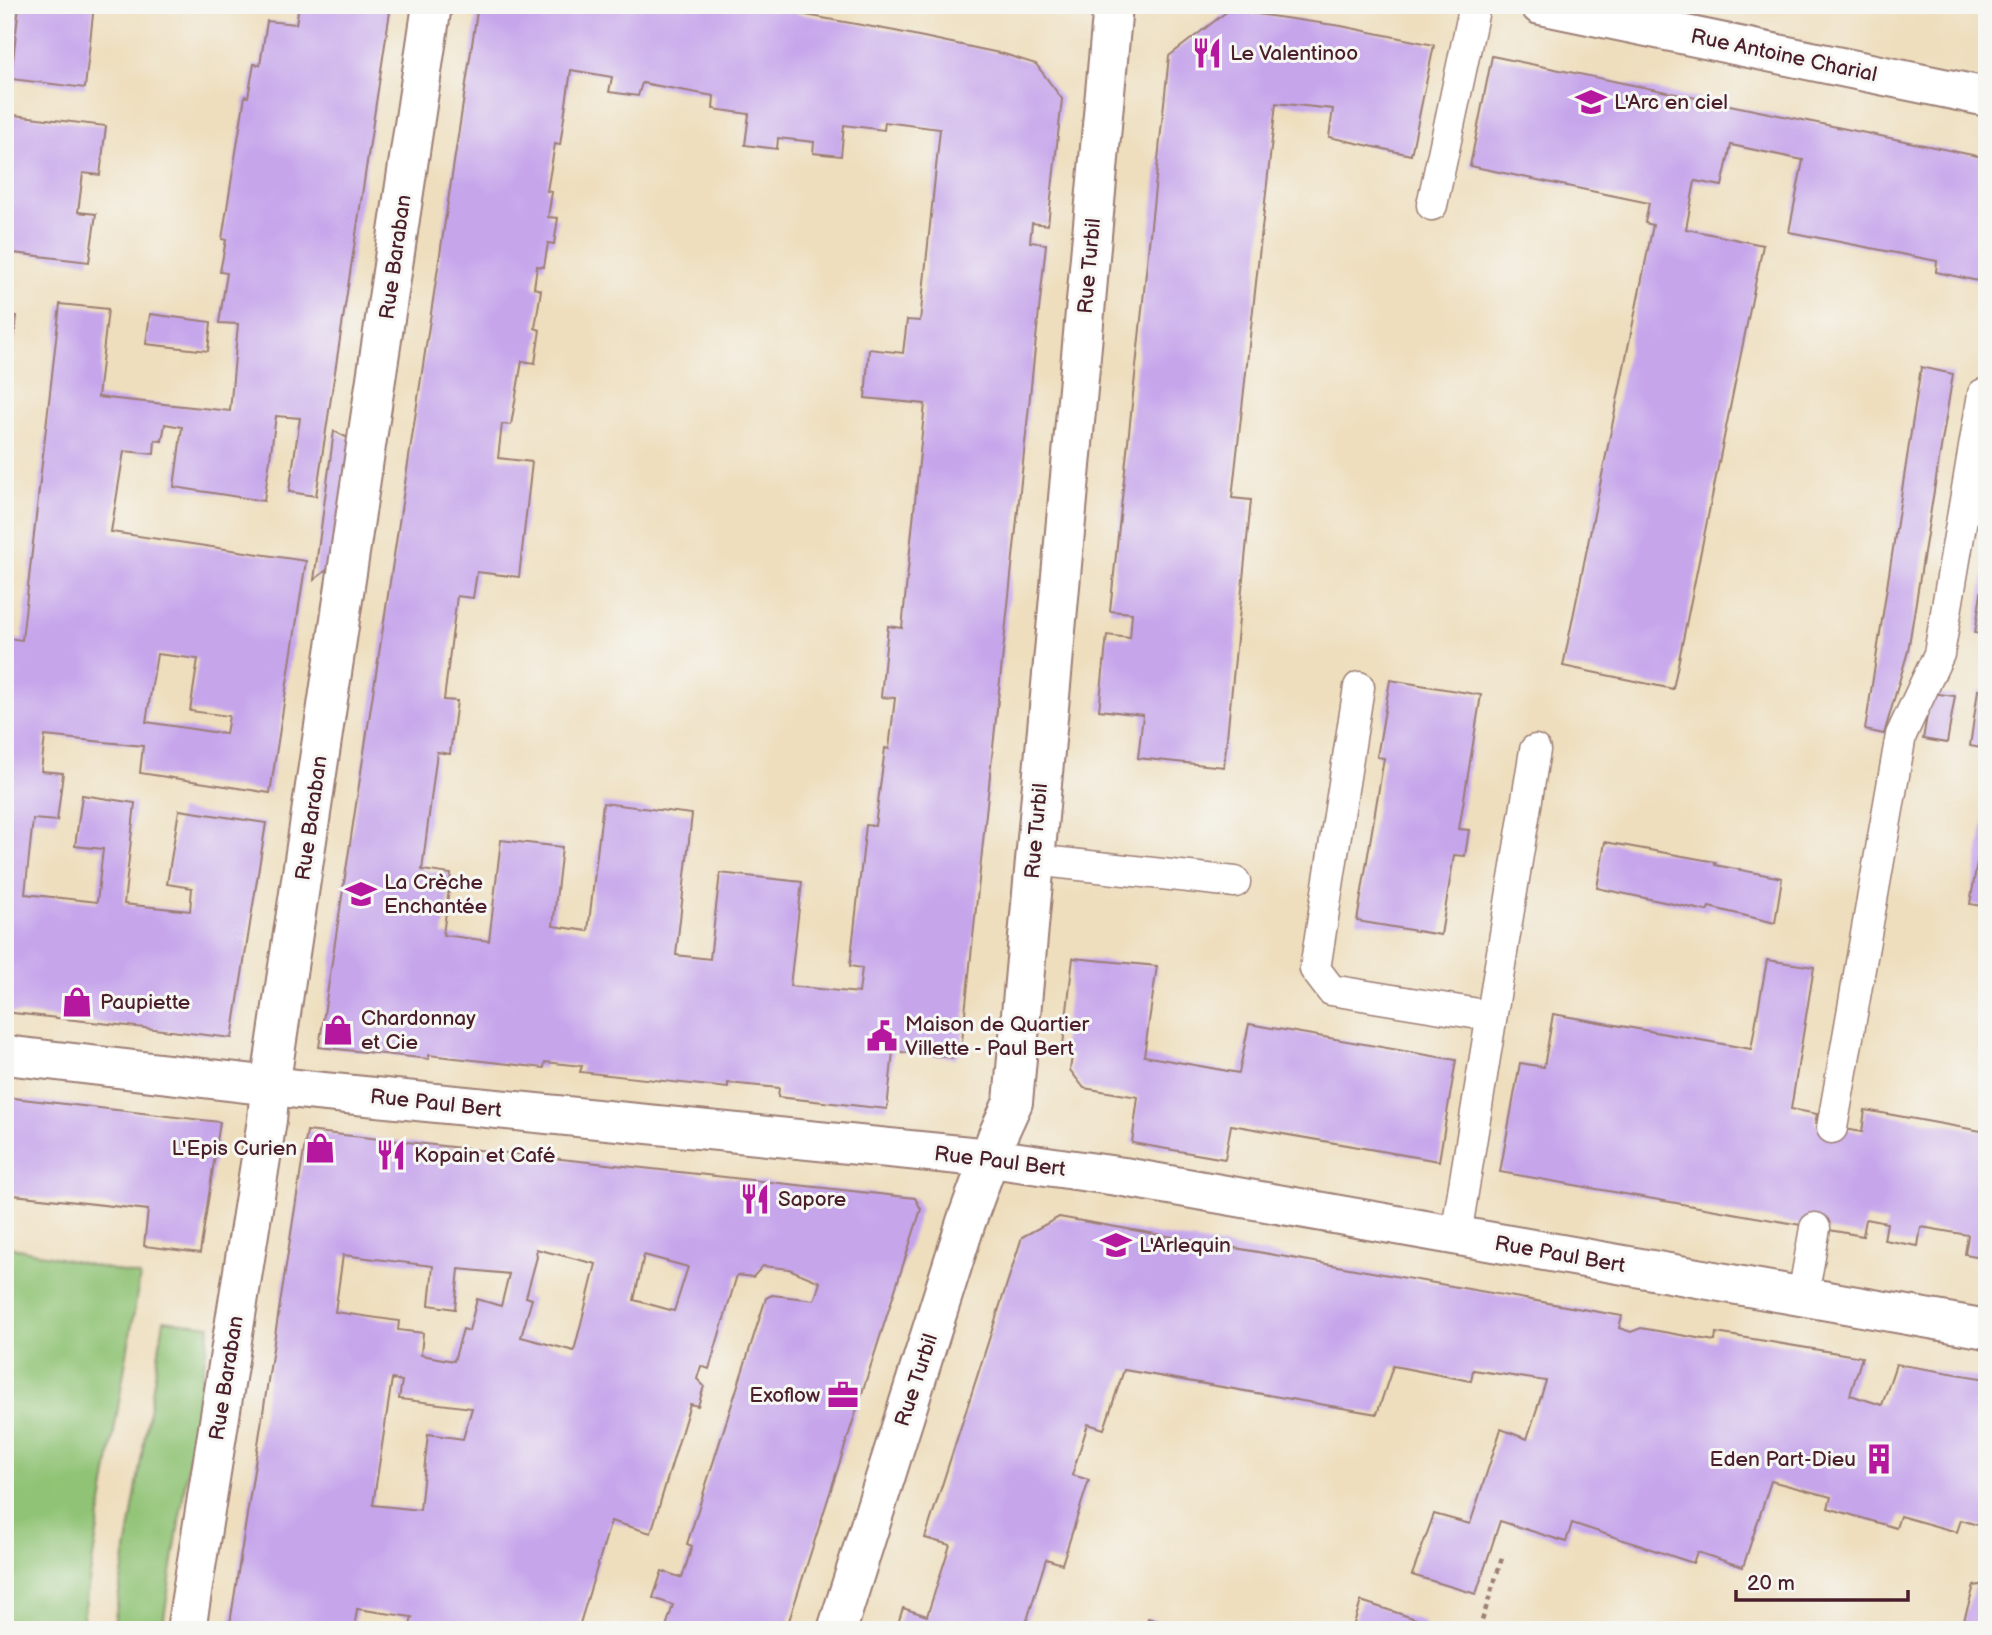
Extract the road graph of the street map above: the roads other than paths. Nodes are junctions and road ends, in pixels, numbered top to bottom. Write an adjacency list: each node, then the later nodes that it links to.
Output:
1 (432, 5): 14 (street, Rue Baraban)
2 (1113, 5): 10 (street, Rue Turbil)
3 (1475, 5): 6 (lane)
4 (1540, 5): 5 (street, Rue Antoine Charial)
5 (1987, 97)
6 (1432, 205)
7 (1983, 394): 15 (lane)
8 (1359, 687): 12 (lane)
9 (1535, 750): 12 (lane)
10 (1034, 860): 11 (lane); 16 (street, Rue Turbil)
11 (1235, 881)
12 (1491, 1016): 18 (lane)
13 (5, 1055): 14 (street, Rue Paul Bert)
14 (270, 1087): 16 (street, Rue Paul Bert); 21 (street, Rue Baraban)
15 (1832, 1128)
16 (990, 1158): 18 (street, Rue Paul Bert); 22 (street, Rue Turbil)
17 (1815, 1228): 19 (lane)
18 (1456, 1235): 19 (street, Rue Paul Bert)
19 (1803, 1296): 20 (street, Rue Paul Bert)
20 (1987, 1329)
21 (186, 1630)
22 (837, 1630)

